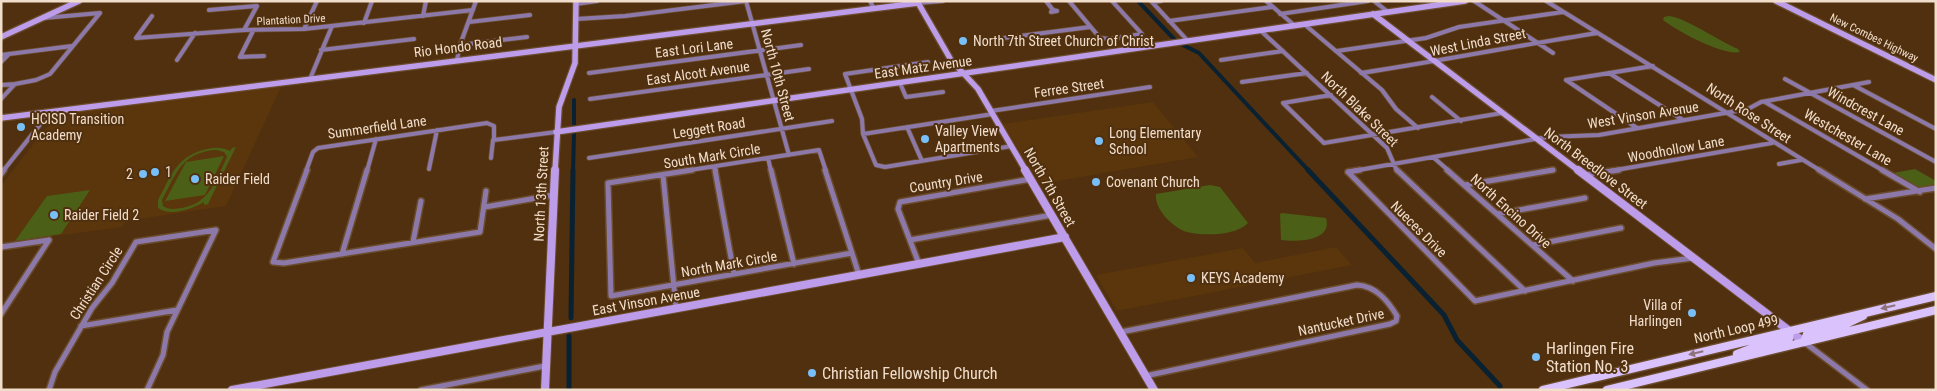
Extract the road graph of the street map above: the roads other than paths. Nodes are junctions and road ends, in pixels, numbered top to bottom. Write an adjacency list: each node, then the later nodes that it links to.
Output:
1 (79, 1): 36 (street)
2 (317, 1): 47 (street)
3 (372, 1): 42 (street)
4 (426, 1): 35 (street)
5 (476, 1): 27 (street)
6 (597, 1): 23 (street)
7 (746, 1): 37 (street); 41 (street, North 10th Street)
8 (870, 1): 24 (street)
9 (943, 1): 21 (street)
10 (1046, 1): 28 (street)
11 (1069, 1): 46 (street)
12 (1112, 1): 46 (street)
13 (1161, 1): 22 (street)
14 (1266, 1): 25 (street)
15 (1368, 1): 31 (street)
16 (1374, 1): 29 (street)
17 (1465, 1): 29 (street, East Matz Avenue)
18 (1474, 1): 39 (street)
19 (1546, 1): 30 (street, North Rose Street)
20 (1776, 1): 88 (street, New Combes Highway)
21 (917, 2): 24 (street, Rio Hondo Road); 84 (street, North 7th Street)
22 (1151, 2): 38 (street)
23 (576, 3): 37 (street, North 13th Street)
24 (873, 7): 41 (street, Rio Hondo Road)
25 (1272, 7): 31 (street); 38 (street)
26 (209, 10): 48 (street)
27 (473, 10): 35 (street, Plantation Drive); 40 (street)
28 (1053, 10)
29 (1388, 12): 32 (street, East Matz Avenue)
30 (1563, 12): 39 (street); 52 (street, North Rose Street)
31 (1280, 14): 44 (street)
32 (1373, 14): 43 (street, East Matz Avenue); 58 (street, North Breedlove Street)
33 (530, 15): 40 (street)
34 (152, 16): 51 (street, Plantation Drive)
35 (423, 16): 42 (street, Plantation Drive)
36 (42, 18): 53 (street); 63 (street)
37 (576, 19): 61 (street, North 13th Street)
38 (1169, 21): 57 (street)
39 (1504, 21): 58 (street); 59 (street)
40 (469, 22): 60 (street)
41 (752, 22): 61 (street, Rio Hondo Road); 65 (street, North 10th Street)
42 (364, 23): 45 (street, Plantation Drive)
43 (1304, 24): 44 (street, East Matz Avenue); 67 (street)
44 (1294, 25): 49 (street, East Matz Avenue)
45 (332, 26): 47 (street, Plantation Drive); 64 (street)
46 (1090, 27): 55 (street)
47 (304, 29): 50 (street, Plantation Drive)
48 (244, 30): 50 (street, Plantation Drive); 51 (street, Plantation Drive)
49 (1260, 30): 57 (street, East Matz Avenue); 66 (street, North Blake Street)
50 (253, 31): 71 (street)
51 (195, 33): 72 (street)
52 (1598, 33): 59 (street, West Linda Street); 78 (street, North Rose Street)
53 (1, 37)
54 (528, 37): 60 (street)
55 (1004, 38)
56 (414, 39): 64 (street)
57 (1188, 41): 84 (street, East Matz Avenue)
58 (1407, 41): 67 (street); 77 (street, North Breedlove Street)
59 (1536, 42): 68 (street); 77 (street, West Linda Street)
60 (460, 45): 73 (street)
61 (575, 45): 73 (street, Rio Hondo Road); 119 (street, North 13th Street)
62 (801, 45): 65 (street, East Lori Lane)
63 (72, 46): 69 (street); 92 (street)
64 (321, 50): 86 (street)
65 (760, 51): 80 (street, East Lori Lane); 85 (street, North 10th Street)
66 (1283, 51): 74 (street); 81 (street, North Blake Street)
67 (1337, 51): 82 (street)
68 (1553, 53)
69 (9, 54): 70 (street); 75 (street)
70 (1, 55)
71 (264, 56)
72 (178, 60)
73 (457, 60): 86 (street, Rio Hondo Road)
74 (1220, 60)
75 (1, 62)
76 (928, 62): 96 (street)
77 (1434, 62): 82 (street, West Linda Street); 107 (street, North Breedlove Street)
78 (1653, 66): 83 (street); 108 (street, North Rose Street)
79 (809, 69): 85 (street, East Alcott Avenue)
80 (589, 73)
81 (1307, 73): 89 (street); 99 (street, North Blake Street)
82 (1361, 73): 114 (street)
83 (1610, 73): 110 (street); 115 (street)
84 (962, 74): 91 (street, East Matz Avenue); 106 (street, North 7th Street)
85 (766, 75): 102 (street, East Alcott Avenue); 103 (street, North 10th Street)
86 (310, 79): 105 (street, Rio Hondo Road)
87 (1785, 79): 98 (street, Windcrest Lane)
88 (1936, 80)
89 (1242, 82)
90 (1869, 82): 94 (street, West Vinson Avenue)
91 (900, 83): 96 (street, East Matz Avenue); 97 (street)
92 (16, 84): 93 (street); 101 (street)
93 (1, 85)
94 (1854, 86): 98 (street, West Vinson Avenue); 117 (street)
95 (1150, 87): 106 (street, Ferree Street)
96 (851, 90): 103 (street, East Matz Avenue); 120 (street)
97 (943, 92)
98 (1811, 93): 104 (street, West Vinson Avenue); 134 (street, Windcrest Lane)
99 (1331, 95): 121 (street, North Blake Street); 121 (street)
100 (1432, 97): 112 (street)
101 (1, 99)
102 (590, 99)
103 (774, 101): 116 (street, North 10th Street); 119 (street, East Matz Avenue)
104 (1765, 102): 108 (street, West Vinson Avenue); 148 (street, Westchester Lane)
105 (50, 112): 109 (street, Rio Hondo Road); 141 (street)
106 (992, 112): 113 (street, Ferree Street); 126 (street, North 7th Street)
107 (1502, 113): 112 (street); 123 (street, North Breedlove Street)
108 (1727, 113): 110 (street, West Vinson Avenue); 125 (street, North Rose Street)
109 (1, 118)
110 (1683, 120): 115 (street, West Vinson Avenue)
111 (832, 121): 116 (street, Leggett Road)
112 (1461, 121): 114 (street)
113 (907, 128): 120 (street, Ferree Street); 133 (street)
114 (1418, 128): 121 (street)
115 (1637, 128): 123 (street, West Vinson Avenue)
116 (781, 129): 127 (street, North 10th Street); 130 (street, Leggett Road)
117 (1936, 129)
118 (437, 130): 122 (street, Summerfield Lane); 124 (street, Summerfield Lane); 138 (street)
119 (556, 132): 124 (street); 149 (street, North 13th Street)
120 (863, 134): 133 (street)
121 (1374, 135): 135 (street, North Blake Street)
122 (376, 139): 164 (street); 164 (street, Summerfield Lane)
123 (1537, 139): 128 (street, West Vinson Avenue); 143 (street, North Breedlove Street)
124 (493, 140): 129 (street)
125 (1772, 143): 132 (street, North Rose Street); 143 (street, Woodhollow Lane)
126 (1012, 146): 133 (street); 144 (street, North 7th Street)
127 (789, 155): 131 (street, South Mark Circle); 163 (street, South Mark Circle)
128 (1433, 157): 135 (street, West Vinson Avenue); 145 (street, North Encino Drive)
129 (490, 158)
130 (589, 158)
131 (768, 158): 137 (street, South Mark Circle); 166 (street)
132 (1801, 160): 136 (street); 151 (street, North Rose Street)
133 (922, 161)
134 (1936, 162)
135 (1394, 164): 140 (street, West Vinson Avenue); 172 (street, North Blake Street)
136 (1779, 164)
137 (716, 167): 142 (street, South Mark Circle); 168 (street)
138 (429, 169)
139 (1553, 170): 145 (street)
140 (1348, 172): 172 (street, Nueces Drive)
141 (1, 174)
142 (663, 175): 171 (street); 173 (street, South Mark Circle)
143 (1584, 175): 165 (street, North Breedlove Street)
144 (1031, 179): 155 (street, North 7th Street); 158 (street, Country Drive)
145 (1465, 185): 154 (street, North Encino Drive)
146 (1936, 188): 148 (street)
147 (486, 191): 153 (street)
148 (1920, 192): 151 (street)
149 (553, 195): 153 (street); 182 (street, North 13th Street)
150 (1585, 198): 154 (street)
151 (1865, 199): 162 (street, North Rose Street)
152 (421, 201): 159 (street)
153 (484, 207): 159 (street)
154 (1497, 214): 160 (street, North Encino Drive)
155 (1052, 215): 157 (street, North 7th Street); 158 (street)
156 (1621, 228): 160 (street)
157 (1065, 237): 167 (street, East Vinson Avenue); 183 (street, North 7th Street)
158 (910, 240): 167 (street, Country Drive)
159 (413, 242): 164 (street)
160 (1533, 245): 170 (street, North Encino Drive)
161 (1, 247): 179 (street)
162 (1936, 249)
163 (852, 253): 166 (street, North Mark Circle); 169 (street)
164 (342, 254)
165 (1694, 258): 170 (street); 181 (street, North Breedlove Street)
166 (794, 264): 168 (street, North Mark Circle)
167 (919, 264): 169 (street, East Vinson Avenue)
168 (734, 274): 171 (street, North Mark Circle)
169 (859, 275): 175 (street, East Vinson Avenue)
170 (1573, 281): 172 (street)
171 (673, 285): 173 (street, North Mark Circle); 175 (street)
172 (1525, 291)
173 (611, 296)
174 (1936, 296): 178 (main road, North Loop 499, one-way to 178)
175 (676, 308): 182 (street, East Vinson Avenue)
176 (177, 310): 180 (street); 180 (street, Christian Circle); 190 (street)
177 (1936, 310): 184 (main road, North Loop 499)
178 (1871, 311): 181 (main road, North Loop 499); 184 (main road)
179 (1, 314)
180 (81, 326): 189 (street, Christian Circle)
181 (1790, 331): 184 (street, North Breedlove Street); 185 (main road); 188 (main road, North Loop 499, one-way to 188)
182 (547, 332): 186 (street, North 13th Street); 191 (street, East Vinson Avenue)
183 (1121, 332): 187 (street, North 7th Street); 187 (street, Nantucket Drive)
184 (1804, 342): 185 (main road, North Loop 499); 197 (street)
185 (1722, 362): 196 (main road, North Loop 499)
186 (545, 366): 192 (street); 193 (street, North 13th Street)
187 (1145, 376): 194 (street, North 7th Street)
188 (1575, 386): 195 (main road, North Loop 499)
189 (49, 390)
190 (147, 390)
191 (232, 390)
192 (421, 390)
193 (545, 390)
194 (1154, 390)
195 (1543, 390)
196 (1607, 390)
197 (1866, 390)

